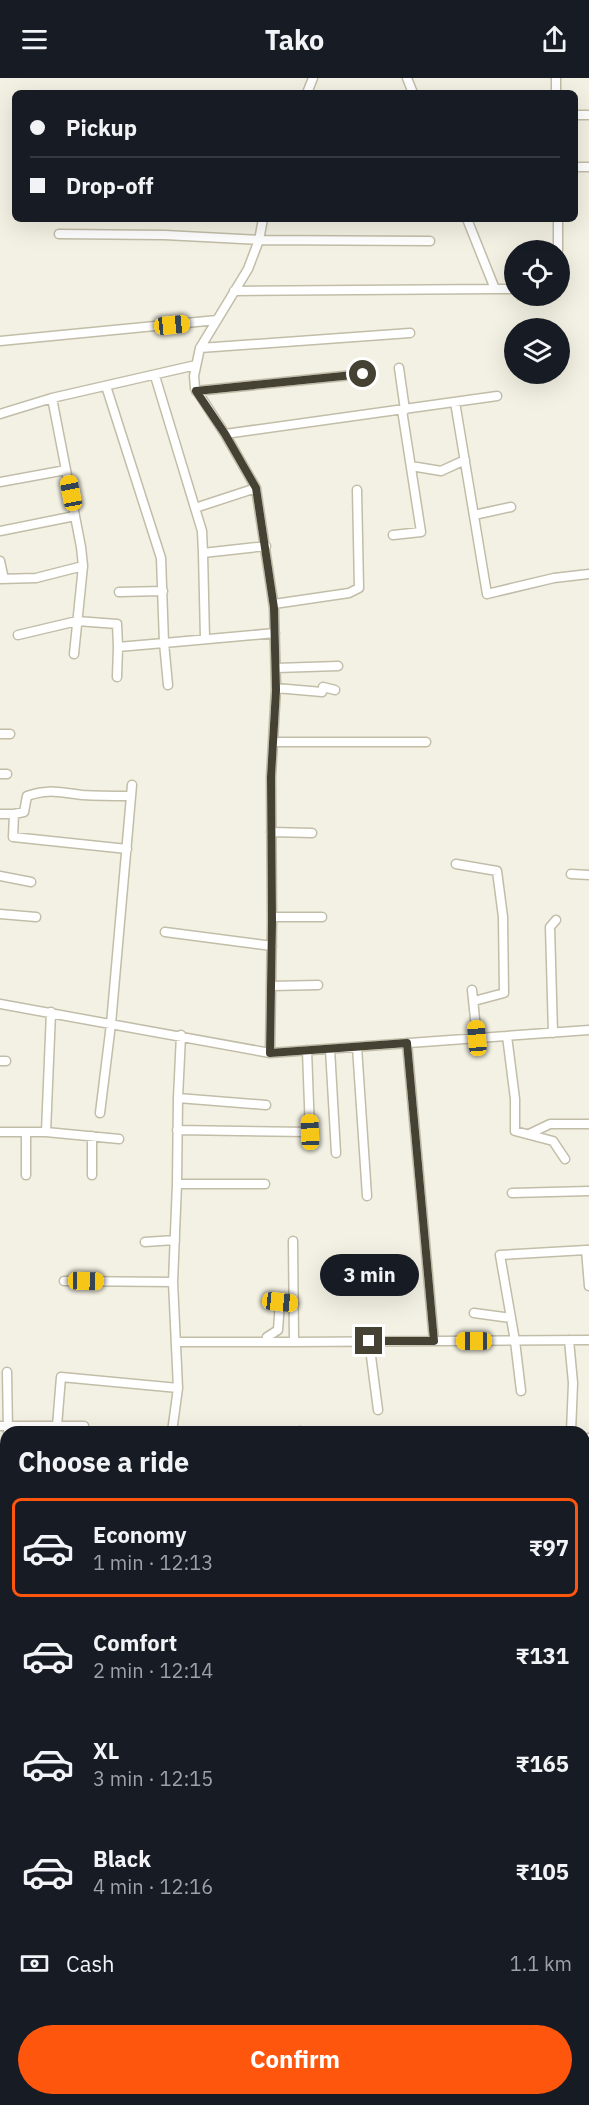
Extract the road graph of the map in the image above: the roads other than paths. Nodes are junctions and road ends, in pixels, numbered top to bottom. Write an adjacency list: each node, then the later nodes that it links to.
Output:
1 (262, 222): 5 (street)
2 (468, 222): 8 (street)
3 (558, 222): 6 (street)
4 (59, 234): 5 (street)
5 (259, 240): 7 (street); 10 (street)
6 (558, 240)
7 (430, 242)
8 (495, 289): 9 (street); 10 (street)
9 (504, 289)
10 (234, 291): 11 (street)
11 (218, 320): 13 (street); 14 (street)
12 (410, 333): 14 (street)
13 (0, 341)
14 (200, 348): 15 (street)
15 (196, 365): 18 (street); 20 (street)
16 (399, 368): 24 (street)
17 (363, 374): 20 (street)
18 (155, 376): 19 (street); 34 (street)
19 (106, 386): 22 (street); 45 (street)
20 (196, 391): 26 (street)
21 (497, 396): 23 (street)
22 (52, 399): 25 (street); 29 (street)
23 (455, 402): 24 (street); 27 (street)
24 (404, 410): 26 (street); 28 (street)
25 (0, 414)
26 (225, 434): 31 (street)
27 (465, 460): 28 (street); 35 (street)
28 (411, 466): 38 (street)
29 (66, 470): 30 (street); 36 (street)
30 (0, 482)
31 (256, 488): 34 (street); 39 (street)
32 (357, 490): 47 (street)
33 (511, 507): 35 (street)
34 (195, 508): 40 (street)
35 (474, 515): 43 (street)
36 (75, 516): 37 (street); 42 (street)
37 (0, 531)
38 (393, 536)
39 (266, 546): 40 (street); 47 (street)
40 (203, 553): 51 (street)
41 (0, 561): 44 (street)
42 (82, 566): 44 (street); 48 (street)
43 (589, 574)
44 (2, 579)
45 (163, 591): 46 (street); 52 (street)
46 (118, 592)
47 (274, 604): 49 (street)
48 (77, 621): 50 (street); 53 (street); 54 (street)
49 (275, 633): 51 (street); 56 (street)
50 (18, 635)
51 (206, 639): 52 (street)
52 (164, 643): 53 (street); 58 (street)
53 (118, 647): 57 (street)
54 (74, 654)
55 (338, 666): 56 (street)
56 (276, 668): 59 (street)
57 (117, 677)
58 (168, 685)
59 (276, 688): 60 (street); 61 (street)
60 (335, 690)
61 (273, 742): 62 (street); 67 (street)
62 (426, 742)
63 (132, 785): 64 (street)
64 (132, 796): 66 (street); 69 (street)
65 (0, 814): 66 (street)
66 (14, 814): 69 (street)
67 (271, 832): 68 (street); 77 (street)
68 (312, 833)
69 (127, 849): 88 (street)
70 (456, 864): 85 (street)
71 (571, 874): 72 (street)
72 (589, 875)
73 (0, 876): 74 (street)
74 (32, 882)
75 (0, 914): 76 (street)
76 (36, 917)
77 (272, 917): 78 (street); 81 (street)
78 (322, 917)
79 (556, 920): 90 (street)
80 (165, 932): 81 (street)
81 (272, 946): 83 (street)
82 (318, 985): 83 (street)
83 (271, 986): 98 (street)
84 (472, 990): 85 (street)
85 (474, 1001): 93 (street)
86 (0, 1004): 87 (street)
87 (51, 1012): 88 (street); 106 (street)
88 (111, 1024): 91 (street); 101 (street)
89 (589, 1030): 90 (street)
90 (553, 1033): 92 (street)
91 (181, 1035): 98 (street); 99 (street)
92 (507, 1035): 93 (street); 107 (street)
93 (477, 1038): 94 (street)
94 (407, 1043): 95 (street); 133 (street)
95 (357, 1047): 96 (street); 118 (street)
96 (330, 1049): 97 (street); 110 (street)
97 (307, 1050): 98 (street); 103 (street)
98 (270, 1053)
99 (177, 1098): 100 (street); 103 (street)
100 (266, 1105)
101 (100, 1113)
102 (589, 1124): 107 (street)
103 (177, 1130): 114 (street)
104 (0, 1132): 105 (street)
105 (26, 1132): 106 (street); 112 (street)
106 (46, 1132): 108 (street)
107 (529, 1134): 111 (street)
108 (92, 1136): 109 (street); 113 (street)
109 (119, 1139)
110 (336, 1153)
111 (565, 1159)
112 (26, 1175)
113 (92, 1175)
114 (177, 1184): 115 (street); 119 (street)
115 (265, 1184)
116 (589, 1191): 117 (street)
117 (512, 1193)
118 (367, 1196)
119 (175, 1240): 121 (street); 124 (street)
120 (293, 1241): 126 (street)
121 (145, 1242)
122 (587, 1250): 125 (street); 128 (street)
123 (64, 1281): 124 (street)
124 (172, 1282): 135 (street)
125 (589, 1286)
126 (294, 1304): 129 (street); 136 (street)
127 (474, 1313): 128 (street)
128 (511, 1318): 134 (street)
129 (267, 1337)
130 (569, 1340): 131 (street); 134 (street); 144 (street)
131 (589, 1340)
132 (369, 1341): 133 (street); 136 (street); 140 (street)
133 (434, 1341): 134 (street)
134 (515, 1341): 139 (street)
135 (176, 1342): 136 (street); 138 (street)
136 (294, 1342)
137 (7, 1372): 141 (street)
138 (178, 1388): 142 (street); 143 (street)
139 (521, 1391)
140 (378, 1410)
141 (5, 1426)
142 (59, 1426)
143 (173, 1426)
144 (571, 1426)

